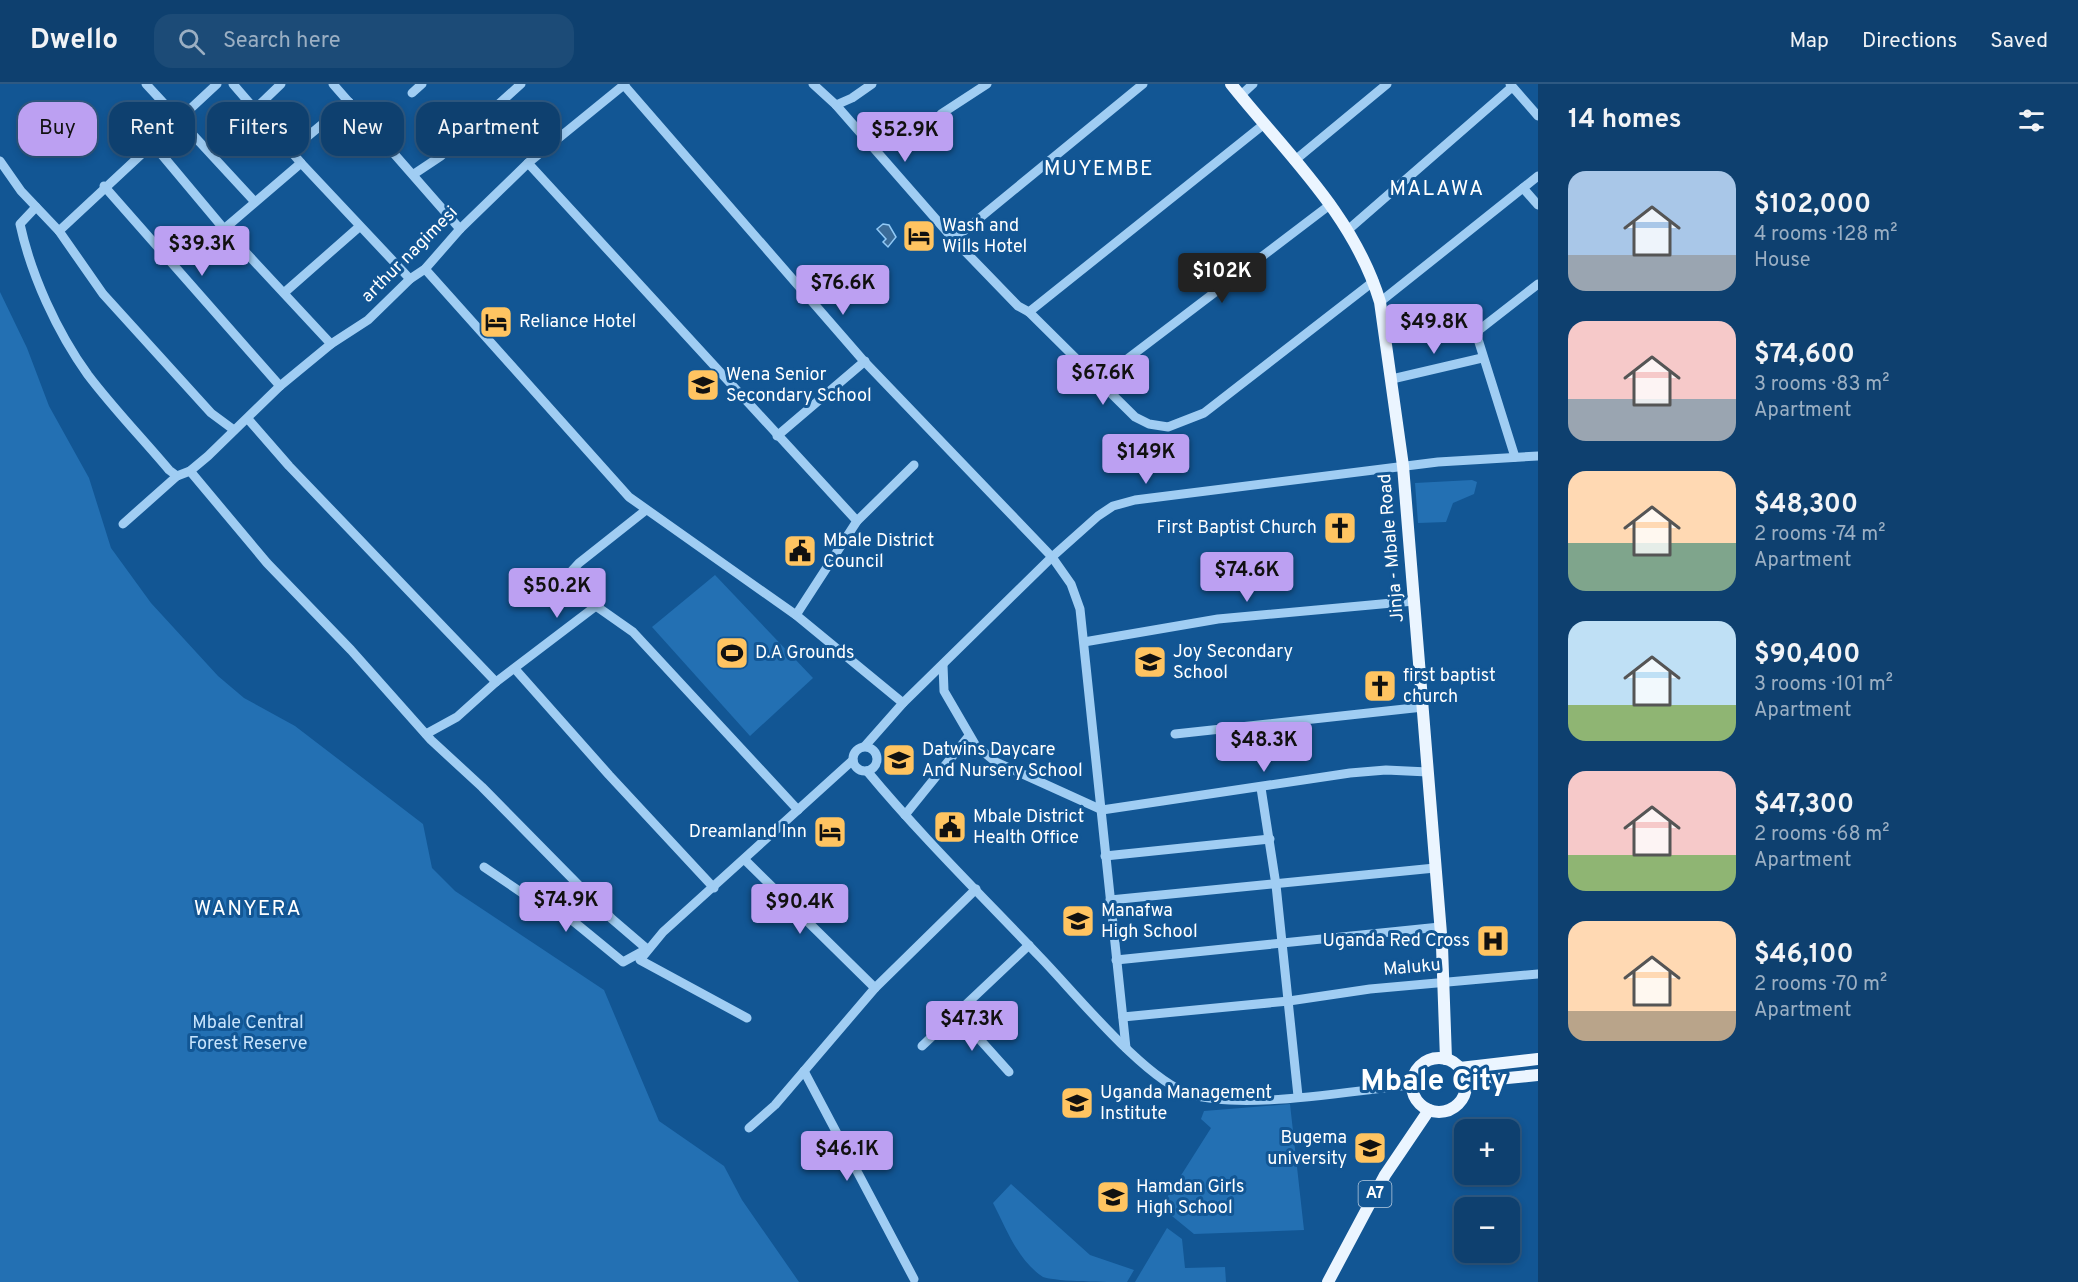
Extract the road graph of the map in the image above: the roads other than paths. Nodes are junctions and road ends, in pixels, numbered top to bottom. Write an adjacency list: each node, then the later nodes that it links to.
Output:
1 (146, 84): 19 (street)
2 (217, 84): 23 (street)
3 (233, 84): 20 (street)
4 (281, 84): 21 (street)
5 (422, 84): 17 (street)
6 (521, 84): 39 (street)
7 (624, 84): 37 (street, arthur nagimesi); 62 (street)
8 (813, 84): 24 (street)
9 (872, 84): 24 (street)
10 (987, 84): 25 (street)
11 (1143, 84): 52 (street)
12 (1231, 84): 18 (main road, Jinja - Mbale Road)
13 (1253, 84): 18 (street)
14 (1387, 84): 36 (street)
15 (336, 85): 22 (street)
16 (1511, 86): 26 (street); 50 (street)
17 (412, 93)
18 (1240, 96): 27 (main road, Jinja - Mbale Road)
19 (162, 102)
20 (249, 102)
21 (262, 102)
22 (349, 102)
23 (195, 104)
24 (836, 105): 52 (street)
25 (941, 114)
26 (1538, 116)
27 (1263, 125): 36 (main road, Jinja - Mbale Road); 59 (street)
28 (321, 126): 29 (street)
29 (309, 136)
30 (195, 139): 43 (street)
31 (137, 156): 41 (street)
32 (163, 156): 48 (street)
33 (294, 156): 38 (street)
34 (398, 156): 39 (street)
35 (0, 161): 46 (street)
36 (1294, 161): 44 (main road, Jinja - Mbale Road)
37 (528, 162): 49 (street, arthur nagimesi); 68 (street)
38 (301, 163): 43 (street); 47 (street)
39 (414, 174): 49 (street)
40 (1538, 176): 42 (street)
41 (104, 186): 51 (street); 65 (street)
42 (1523, 188): 45 (street); 58 (street)
43 (255, 202): 48 (street)
44 (1331, 204): 50 (main road, Jinja - Mbale Road); 64 (street)
45 (1538, 205)
46 (36, 207): 51 (street); 74 (street)
47 (359, 227): 54 (street); 57 (street)
48 (224, 229): 57 (street)
49 (460, 229): 53 (street, arthur nagimesi)
50 (1349, 229): 55 (main road, Jinja - Mbale Road)
51 (59, 231): 67 (street)
52 (954, 239): 59 (street)
53 (425, 269): 54 (street, arthur nagimesi); 75 (street)
54 (410, 279): 60 (street, arthur nagimesi)
55 (1374, 281): 58 (main road, Jinja - Mbale Road); 64 (street)
56 (1538, 284): 61 (street)
57 (285, 292): 60 (street)
58 (1380, 302): 63 (main road, Jinja - Mbale Road)
59 (1029, 312): 64 (street)
60 (331, 344): 65 (street, arthur nagimesi)
61 (1482, 358): 63 (street); 70 (street)
62 (865, 362): 68 (street); 78 (street)
63 (1392, 379): 72 (main road, Jinja - Mbale Road)
64 (1096, 382)
65 (280, 386): 66 (street, arthur nagimesi)
66 (248, 419): 67 (street, arthur nagimesi); 85 (street)
67 (234, 430): 73 (street, arthur nagimesi)
68 (777, 436): 76 (street)
69 (1538, 456): 70 (street)
70 (1515, 458): 72 (street)
71 (914, 465): 76 (street)
72 (1403, 466): 78 (street); 79 (main road, Jinja - Mbale Road)
73 (190, 471): 74 (street); 88 (street)
74 (177, 476): 77 (street)
75 (646, 510): 80 (street); 81 (street)
76 (857, 521): 81 (street)
77 (123, 524)
78 (1052, 557): 82 (street); 83 (street)
79 (1414, 601): 82 (street); 87 (main road, Jinja - Mbale Road)
80 (596, 606): 84 (street); 96 (street)
81 (796, 615): 86 (street)
82 (1084, 642): 97 (street)
83 (943, 665): 86 (street); 90 (street)
84 (515, 669): 85 (street); 105 (street)
85 (496, 682): 88 (street)
86 (903, 703): 91 (street)
87 (1423, 707): 89 (street); 94 (main road, Jinja - Mbale Road)
88 (426, 734): 111 (street)
89 (1175, 734)
90 (968, 737): 97 (street); 98 (street)
91 (865, 746): 92 (street); 93 (street)
92 (853, 760): 93 (street); 96 (street)
93 (867, 771): 98 (street)
94 (1428, 772): 95 (street); 103 (main road, Jinja - Mbale Road)
95 (1261, 788): 97 (street); 99 (street)
96 (798, 810): 101 (street)
97 (1102, 810): 100 (street)
98 (905, 815): 106 (street)
99 (1270, 839): 100 (street); 104 (street)
100 (1105, 856): 107 (street)
101 (745, 860): 105 (street); 115 (street)
102 (484, 867): 111 (street)
103 (1436, 868): 104 (street); 108 (main road, Jinja - Mbale Road)
104 (1276, 885): 107 (street); 109 (street)
105 (714, 888): 111 (street)
106 (976, 889): 110 (street); 115 (street)
107 (1110, 900): 112 (street)
108 (1440, 927): 109 (street); 114 (main road, Jinja - Mbale Road)
109 (1282, 941): 112 (street); 116 (street)
110 (1029, 945): 117 (street); 121 (street)
111 (647, 949): 119 (street)
112 (1116, 960): 118 (street)
113 (1538, 975): 114 (street, Maluku)
114 (1443, 982): 116 (street, Maluku); 122 (main road, Jinja - Mbale Road)
115 (875, 988): 125 (street)
116 (1289, 1001): 118 (street, Maluku); 130 (street)
117 (956, 1013): 120 (street); 126 (street)
118 (1123, 1017): 121 (street)
119 (747, 1018)
120 (922, 1046)
121 (1126, 1048): 130 (street)
122 (1446, 1059): 124 (main road); 129 (main road)
123 (1538, 1059): 124 (main road)
124 (1460, 1068): 128 (main road)
125 (804, 1071): 132 (street); 133 (street)
126 (1009, 1072)
127 (1538, 1075): 128 (main road)
128 (1466, 1082): 131 (main road)
129 (1412, 1085): 130 (street); 131 (main road)
130 (1298, 1096)
131 (1429, 1110): 134 (main road, A7)
132 (749, 1128)
133 (914, 1279)
134 (1328, 1282)

